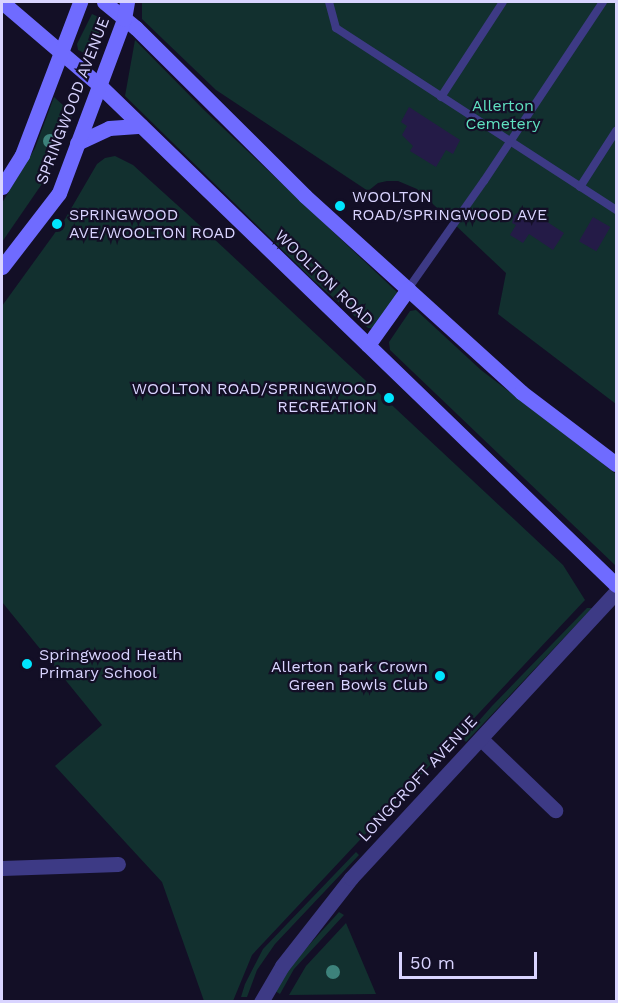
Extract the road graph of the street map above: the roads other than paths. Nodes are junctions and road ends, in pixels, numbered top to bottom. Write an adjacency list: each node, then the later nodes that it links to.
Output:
1 (2, 2): 9 (main road, WOOLTON ROAD)
2 (80, 2): 9 (main road, SPRINGWOOD AVENUE)
3 (104, 2): 8 (main road)
4 (127, 2): 8 (main road, SPRINGWOOD AVENUE)
5 (329, 2): 11 (lane)
6 (503, 2): 11 (lane)
7 (603, 2): 14 (lane)
8 (124, 19): 10 (main road, SPRINGWOOD AVENUE); 20 (main road)
9 (61, 50): 10 (main road, WOOLTON ROAD); 16 (main road, SPRINGWOOD AVENUE)
10 (98, 84): 12 (main road, WOOLTON ROAD); 15 (main road, SPRINGWOOD AVENUE)
11 (441, 97): 14 (lane)
12 (141, 126): 15 (main road); 21 (main road, WOOLTON ROAD)
13 (616, 131): 17 (lane)
14 (510, 141): 17 (lane); 20 (lane)
15 (77, 143): 19 (main road, SPRINGWOOD AVENUE)
16 (2, 186)
17 (580, 187): 18 (lane)
18 (616, 210)
19 (2, 267)
20 (408, 289): 21 (main road); 22 (main road)
21 (368, 345): 23 (main road, WOOLTON ROAD)
22 (616, 464)
23 (616, 585)
24 (616, 592): 25 (street, LONGCROFT AVENUE)
25 (481, 739): 26 (street); 29 (street, LONGCROFT AVENUE)
26 (555, 810)
27 (118, 864): 28 (street)
28 (2, 868)
29 (261, 1002)

